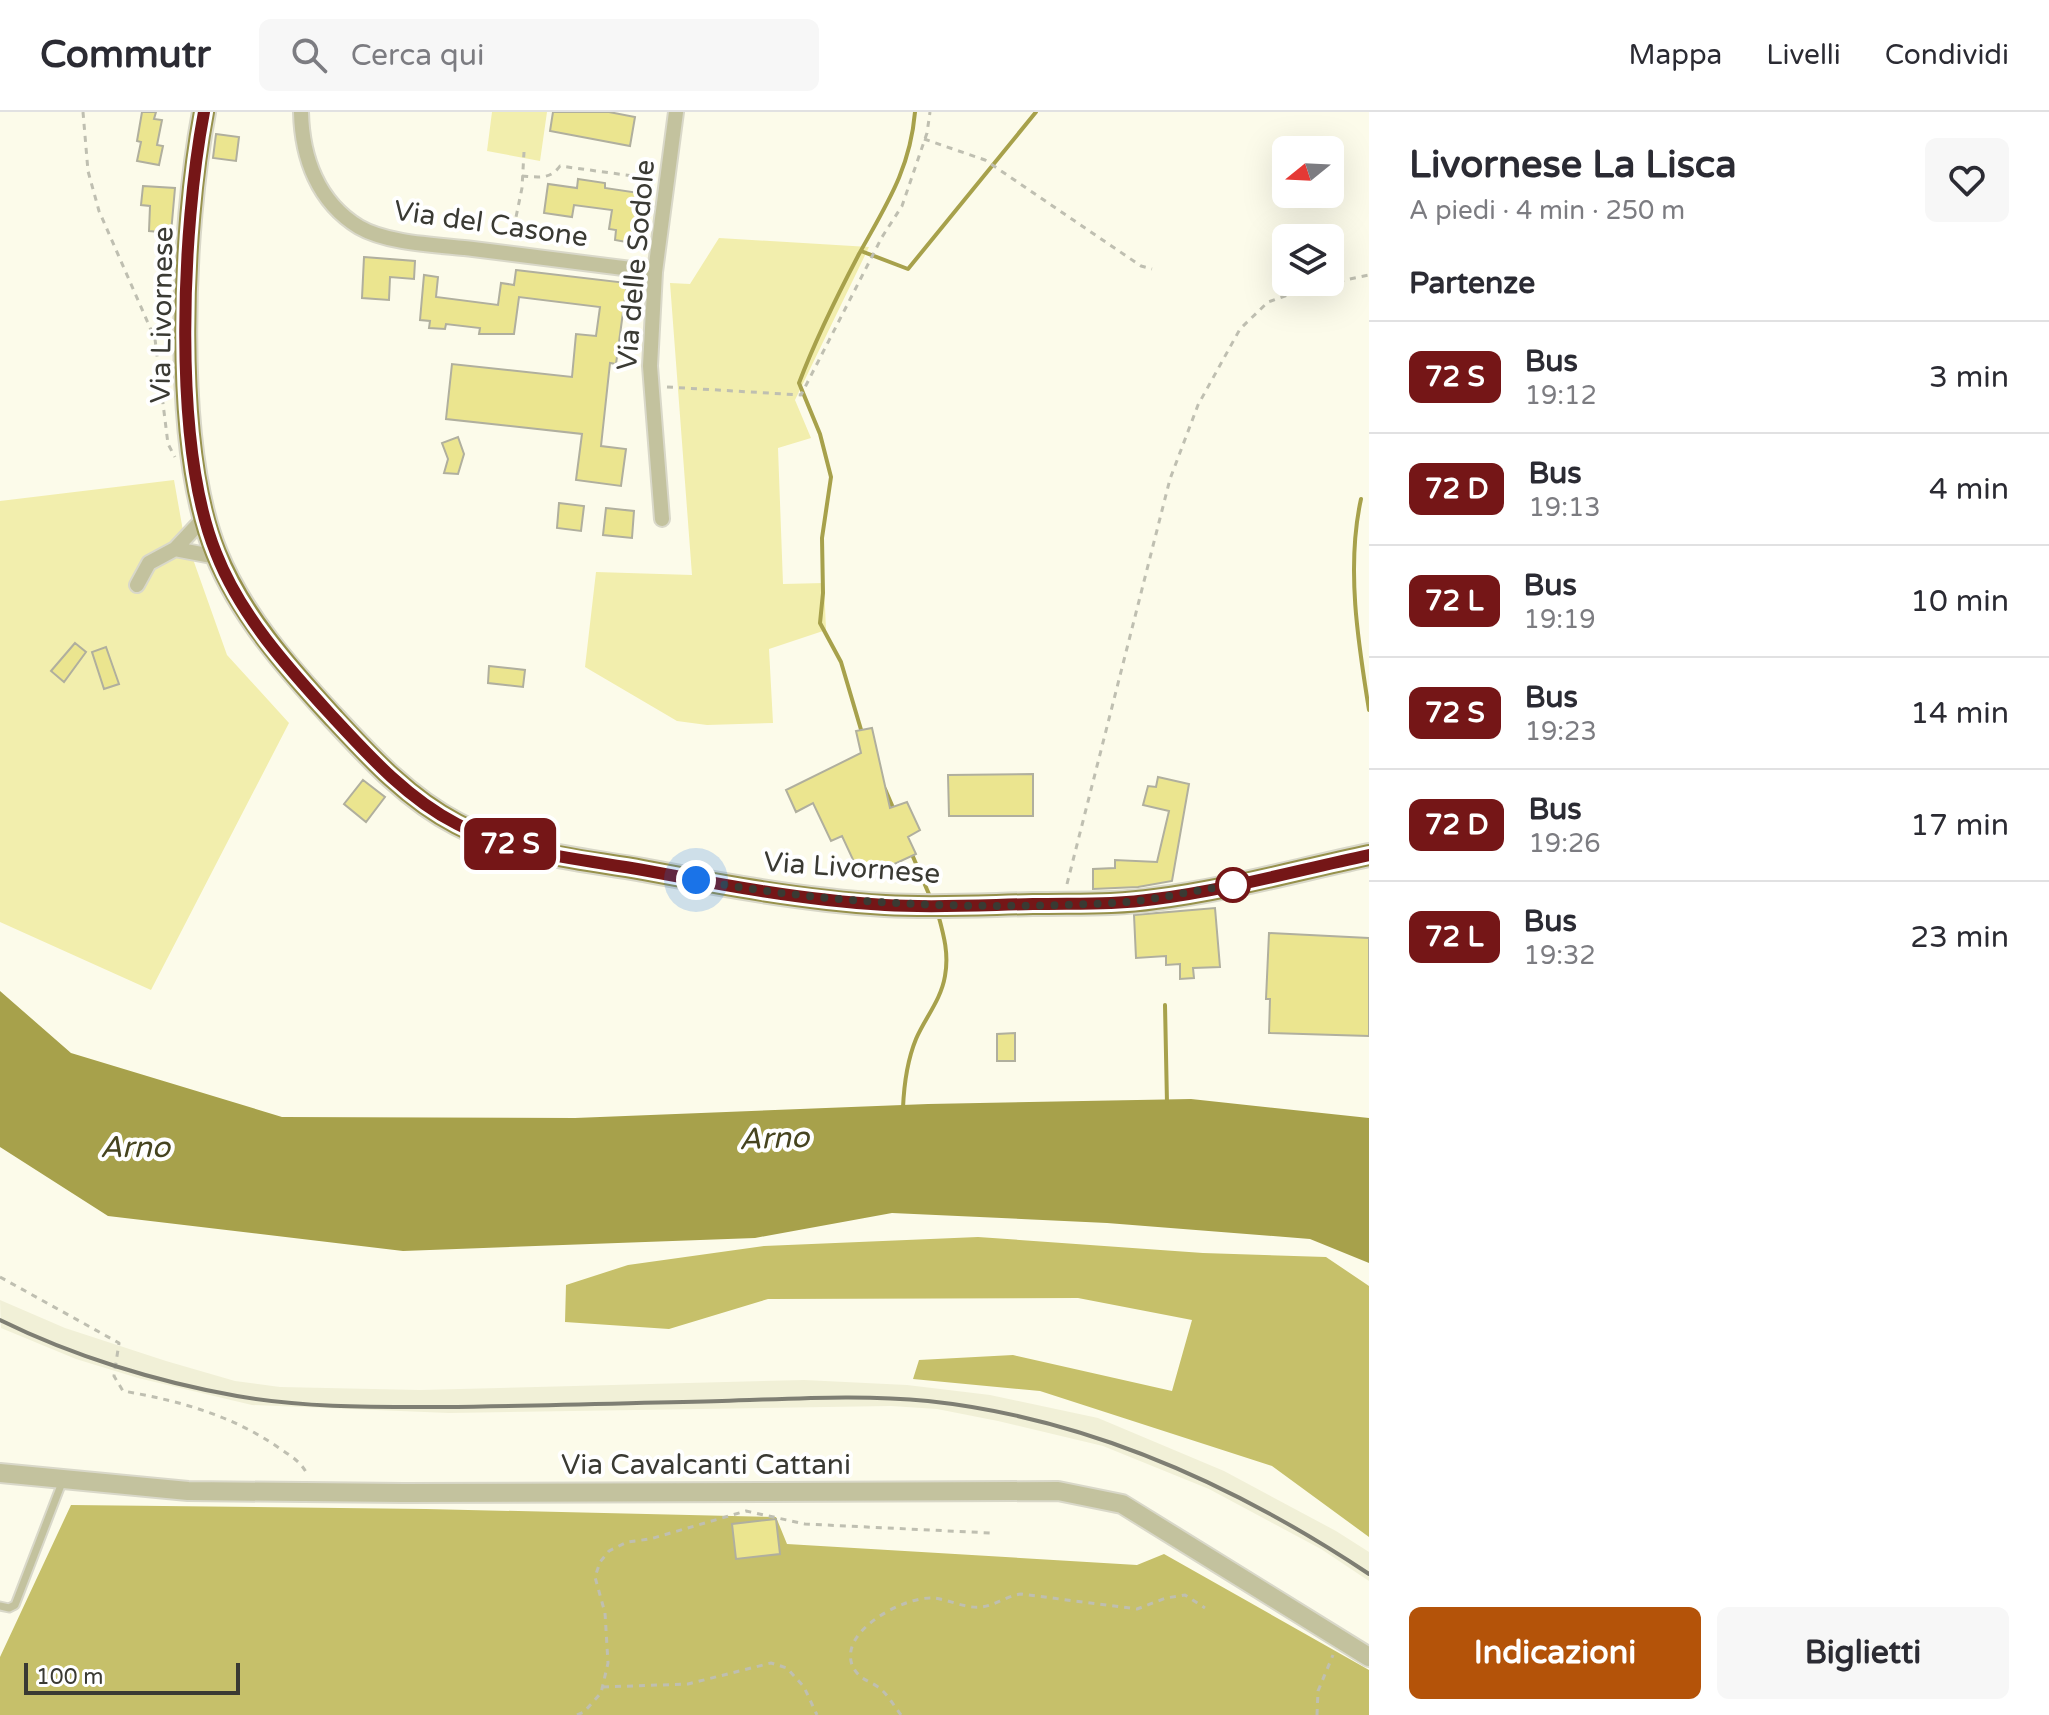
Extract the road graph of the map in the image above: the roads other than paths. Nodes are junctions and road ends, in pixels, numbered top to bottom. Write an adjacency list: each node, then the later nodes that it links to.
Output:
1 (204, 112): 5 (main road, Via Livornese)
2 (301, 112): 4 (street, Via del Casone)
3 (676, 112): 4 (street, Via delle Sodole)
4 (655, 272): 6 (street, Via delle Sodole)
5 (204, 518): 7 (street); 8 (main road, Via Livornese)
6 (662, 519)
7 (175, 549): 8 (street); 9 (street)
8 (217, 557): 10 (main road, Via Livornese)
9 (137, 585)
10 (1369, 855)
11 (0, 1473): 12 (street, Via Cavalcanti Cattani)
12 (63, 1479): 13 (lane); 14 (street, Via Cavalcanti Cattani)
13 (0, 1606)
14 (1369, 1657)

